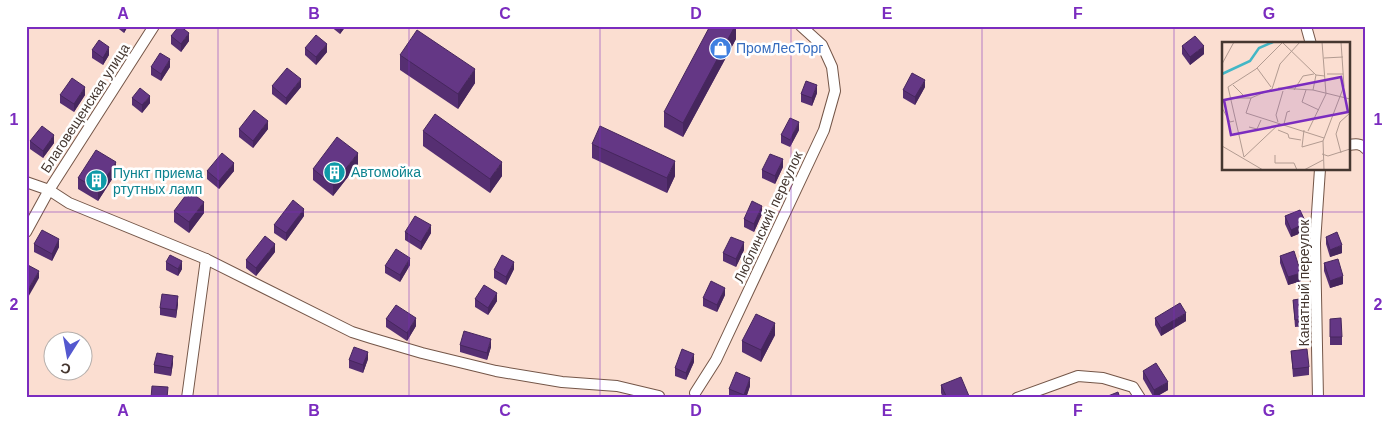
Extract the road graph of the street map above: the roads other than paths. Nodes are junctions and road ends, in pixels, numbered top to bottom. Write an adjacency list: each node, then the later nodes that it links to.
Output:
1 (154, 26): 9 (street, Благовещенская улица)
2 (801, 26): 12 (street, Люблинский переулок)
3 (1306, 26): 4 (street)
4 (1310, 42)
5 (1350, 146): 6 (street)
6 (1366, 150)
7 (1320, 170): 17 (street, Канатный переулок)
8 (26, 182): 9 (street)
9 (49, 190): 10 (street, Благовещенская улица); 11 (street)
10 (26, 232)
11 (206, 259): 13 (street); 14 (street)
12 (696, 393)
13 (659, 396)
14 (187, 398)
15 (1017, 398): 16 (street)
16 (1140, 398)
17 (1318, 398)

